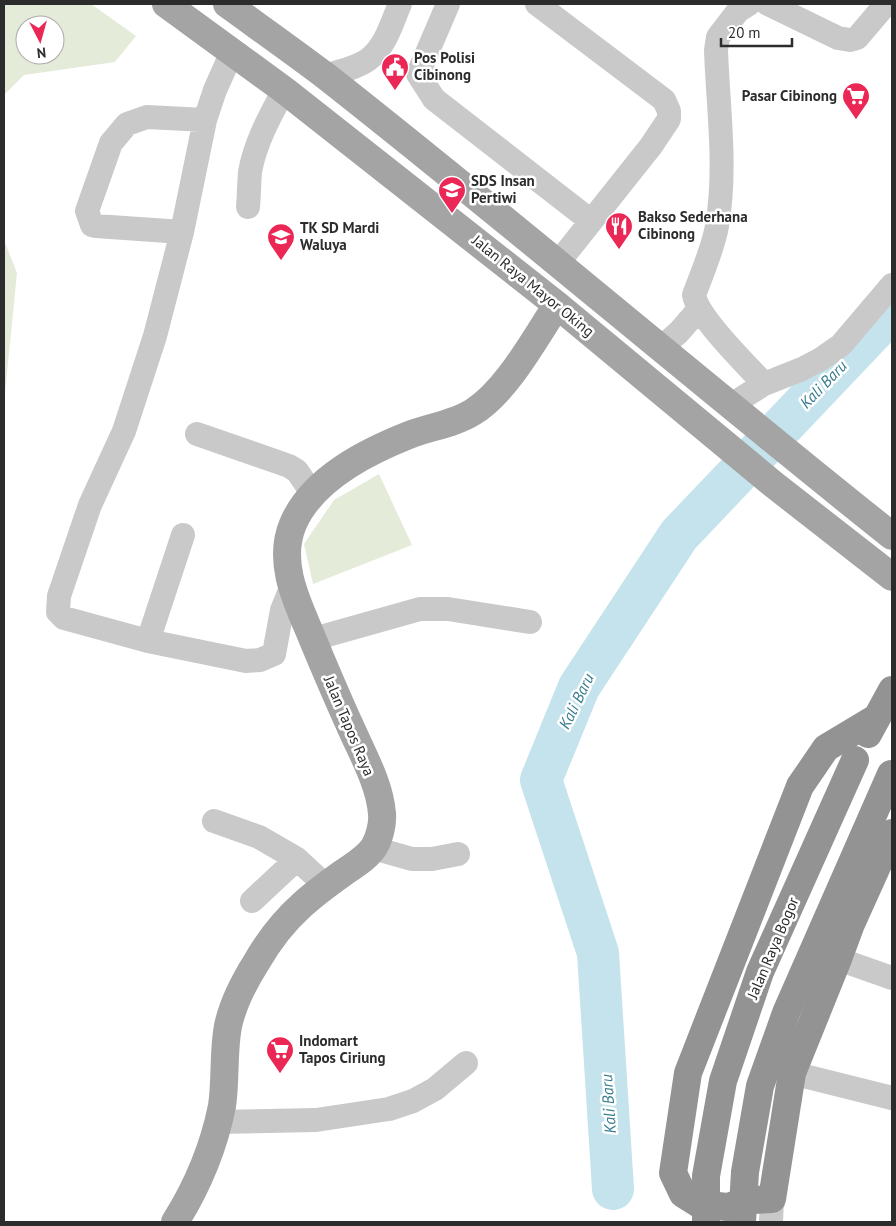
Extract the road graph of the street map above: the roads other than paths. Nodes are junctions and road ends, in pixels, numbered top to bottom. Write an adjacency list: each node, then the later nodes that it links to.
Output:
1 (166, 4): 9 (main road, Jalan Raya Mayor Oking)
2 (227, 4): 10 (main road)
3 (400, 4): 10 (street)
4 (448, 4): 14 (street)
5 (537, 4): 14 (street)
6 (749, 4): 19 (street)
7 (768, 4): 8 (street)
8 (886, 4)
9 (232, 52): 11 (main road, Jalan Raya Mayor Oking); 12 (street)
10 (325, 76): 16 (main road)
11 (284, 90): 13 (street); 18 (main road, Jalan Raya Mayor Oking)
12 (205, 120): 15 (street); 15 (street)
13 (248, 207)
14 (591, 221): 16 (street)
15 (182, 232): 31 (street)
16 (558, 263): 20 (main road)
17 (892, 285): 21 (street)
18 (557, 304): 24 (main road, Jalan Tapos Raya); 27 (main road, Jalan Raya Mayor Oking)
19 (699, 309): 20 (street); 21 (street)
20 (662, 348): 22 (main road)
21 (764, 384): 22 (street)
22 (737, 410): 26 (main road)
23 (197, 434): 24 (street)
24 (312, 492): 28 (main road, Jalan Tapos Raya)
25 (183, 535): 31 (street)
26 (892, 536)
27 (892, 577)
28 (291, 588): 30 (main road, Jalan Tapos Raya); 31 (street)
29 (530, 622): 30 (street)
30 (311, 637): 37 (main road, Jalan Tapos Raya)
31 (148, 641)
32 (892, 690): 33 (highway, Jalan Raya Bogor)
33 (876, 718): 48 (highway); 50 (highway, Jalan Raya Bogor, bridge)
34 (892, 773): 51 (highway, bridge)
35 (214, 821): 39 (street)
36 (892, 833): 42 (highway)
37 (373, 848): 38 (street); 40 (main road, Jalan Tapos Raya)
38 (458, 854)
39 (297, 859): 40 (street); 41 (street)
40 (325, 885): 47 (main road, Jalan Tapos Raya)
41 (252, 901)
42 (838, 959): 43 (street); 45 (highway)
43 (892, 978)
44 (466, 1063): 47 (street)
45 (792, 1074): 46 (street); 48 (highway)
46 (892, 1098)
47 (218, 1122): 49 (main road, Jalan Tapos Raya)
48 (771, 1211)
49 (175, 1222)
50 (706, 1222)
51 (742, 1222)

